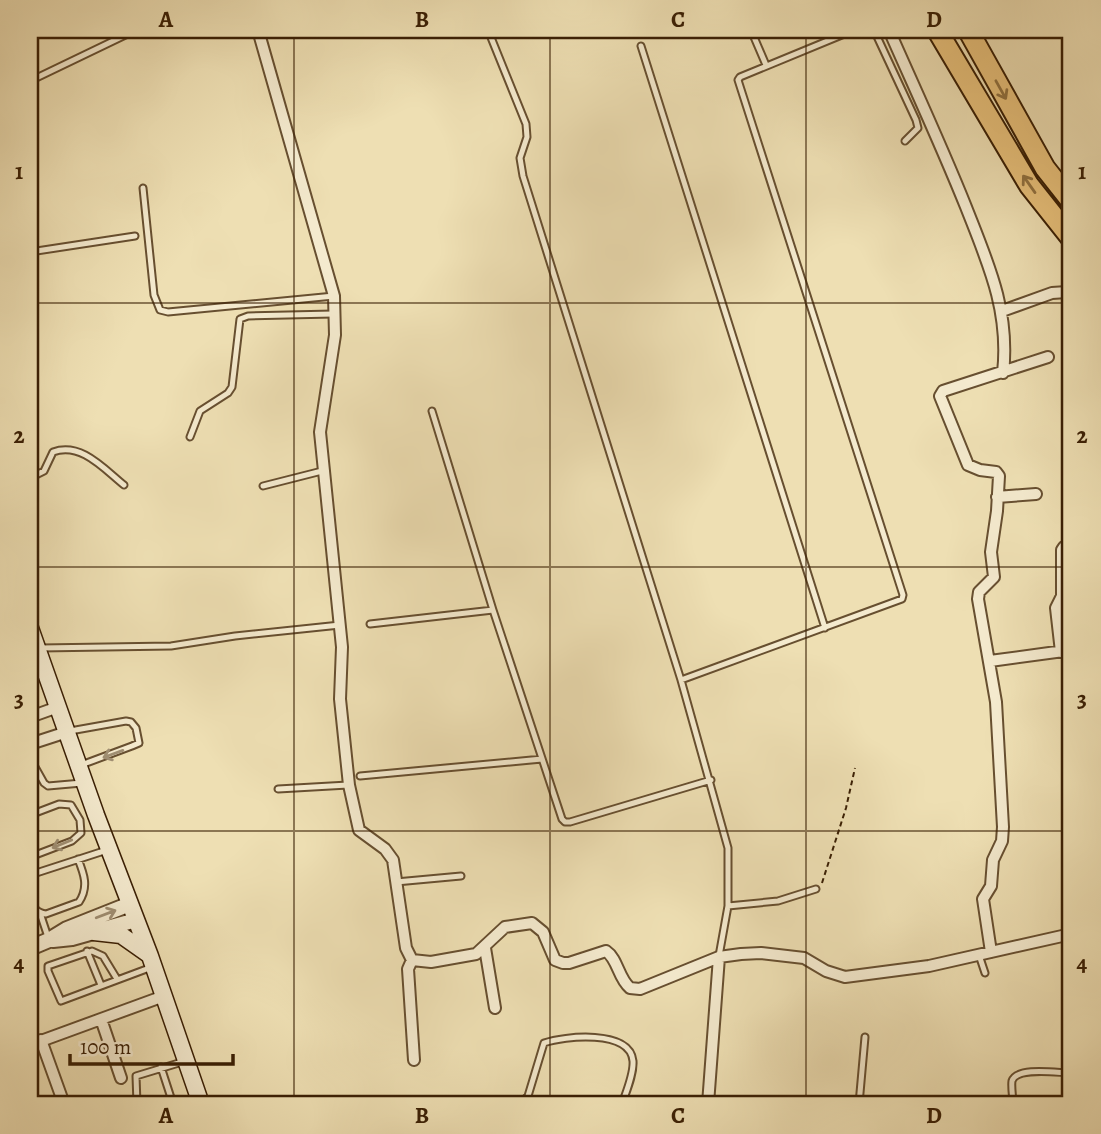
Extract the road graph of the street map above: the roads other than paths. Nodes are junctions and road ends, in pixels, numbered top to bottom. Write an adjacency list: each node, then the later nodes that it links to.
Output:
1 (136, 30): 12 (lane)
2 (258, 30): 19 (street)
3 (488, 30): 43 (lane)
4 (751, 30): 11 (lane)
5 (853, 30): 11 (lane)
6 (874, 30): 13 (lane)
7 (888, 30): 21 (street)
8 (937, 30): 17 (highway, one-way to 8)
9 (968, 30): 15 (highway, one-way to 15)
10 (642, 46): 39 (lane)
11 (766, 65): 39 (lane)
12 (30, 81)
13 (905, 141)
14 (142, 188): 19 (lane)
15 (1071, 201)
16 (135, 236): 18 (lane)
17 (1071, 238)
18 (30, 252)
19 (334, 296): 22 (street)
20 (1071, 296): 21 (street)
21 (1002, 311): 24 (street)
22 (336, 314): 26 (lane); 27 (street)
23 (1048, 357): 24 (street)
24 (1003, 373): 32 (street)
25 (432, 411): 35 (lane)
26 (190, 437)
27 (323, 471): 30 (lane); 37 (street)
28 (30, 475): 29 (lane)
29 (124, 485)
30 (263, 486)
31 (1036, 494): 32 (street)
32 (996, 497): 42 (street)
33 (1071, 545): 34 (street)
34 (1066, 594): 41 (street)
35 (493, 610): 36 (lane); 49 (lane)
36 (370, 624)
37 (340, 625): 40 (lane); 54 (street)
38 (30, 628): 40 (main road)
39 (825, 628): 43 (lane)
40 (37, 648): 44 (main road)
41 (1066, 651): 42 (street)
42 (989, 661): 77 (street)
43 (681, 680): 52 (lane)
44 (58, 707): 45 (street); 46 (main road)
45 (30, 717)
46 (67, 732): 47 (street); 50 (main road); 50 (lane, one-way to 50)
47 (30, 744)
48 (30, 758): 53 (lane)
49 (542, 760): 51 (lane); 52 (lane)
50 (79, 766): 53 (main road)
51 (360, 776)
52 (711, 780): 68 (lane)
53 (85, 783): 57 (main road)
54 (349, 785): 55 (lane); 64 (street)
55 (278, 789)
56 (30, 815): 58 (lane)
57 (96, 815): 58 (lane); 59 (main road)
58 (80, 820): 60 (lane, one-way to 60)
59 (109, 850): 61 (lane); 67 (main road)
60 (30, 857)
61 (78, 859): 62 (lane); 69 (lane)
62 (30, 875)
63 (461, 876): 64 (lane)
64 (396, 882): 80 (street)
65 (816, 888): 68 (lane)
66 (30, 898): 69 (lane)
67 (130, 904): 70 (main road); 73 (street, one-way to 67)
68 (729, 906): 79 (lane)
69 (40, 914): 73 (lane)
70 (136, 920): 71 (street); 81 (main road)
71 (94, 932): 73 (street); 81 (main road)
72 (1071, 934): 77 (street)
73 (49, 940): 74 (street)
74 (30, 947)
75 (485, 948): 79 (street); 80 (street); 86 (street)
76 (87, 951): 83 (lane); 84 (lane); 84 (lane)
77 (991, 952): 78 (street)
78 (979, 955): 79 (street); 82 (lane)
79 (719, 957): 101 (street)
80 (412, 960): 90 (street)
81 (152, 961): 83 (lane); 85 (main road)
82 (985, 973)
83 (117, 979): 84 (lane)
84 (100, 985)
85 (164, 996): 87 (street); 91 (main road)
86 (495, 1008)
87 (101, 1019): 89 (street); 94 (street)
88 (865, 1037): 102 (lane)
89 (35, 1043): 95 (street)
90 (414, 1060)
91 (186, 1061): 92 (lane); 98 (main road)
92 (161, 1067): 96 (lane); 97 (lane)
93 (1071, 1073): 103 (lane)
94 (121, 1078)
95 (64, 1104)
96 (137, 1104)
97 (173, 1104)
98 (201, 1104)
99 (520, 1104): 100 (lane)
100 (622, 1104)
101 (708, 1104)
102 (859, 1104)
103 (1013, 1104)

